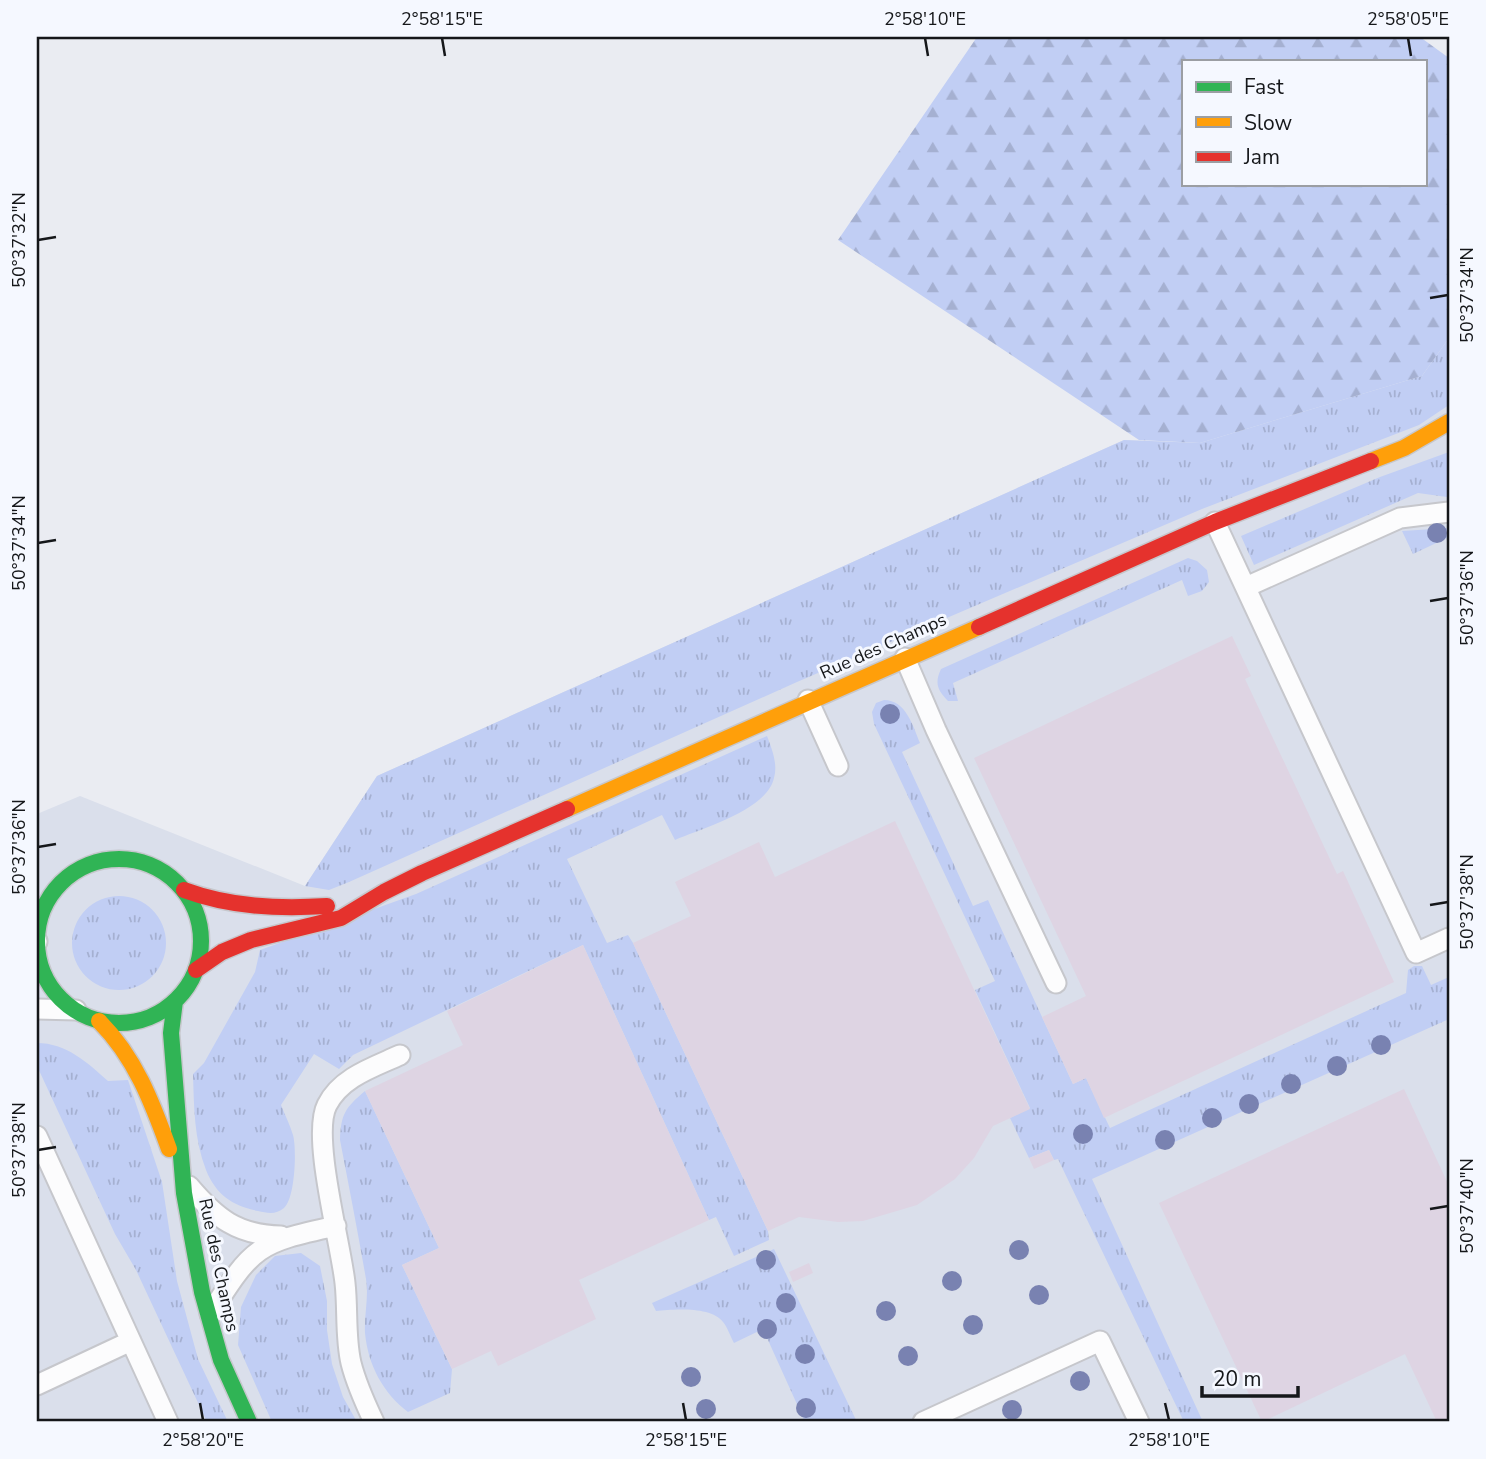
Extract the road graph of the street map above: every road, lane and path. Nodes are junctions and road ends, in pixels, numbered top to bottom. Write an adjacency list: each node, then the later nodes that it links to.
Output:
1 (1449, 422): 3 (street, Rue des Champs)
2 (1449, 438): 3 (street, Rue des Champs)
3 (1404, 448): 5 (street, Rue des Champs)
4 (1449, 512): 6 (lane)
5 (1215, 522): 6 (lane); 7 (street, Rue des Champs)
6 (1246, 587): 12 (lane)
7 (905, 658): 8 (street, Rue des Champs); 15 (lane)
8 (808, 700): 9 (lane); 11 (street, Rue des Champs)
9 (838, 766)
10 (184, 890): 11 (street, Rue des Champs); 13 (street); 14 (street)
11 (384, 892): 14 (street, Rue des Champs)
12 (1449, 938)
13 (37, 942): 18 (street)
14 (196, 970): 16 (street)
15 (1056, 983)
16 (175, 1001): 19 (street); 22 (street, Rue des Champs)
17 (37, 1009): 18 (lane)
18 (76, 1010): 19 (street)
19 (99, 1021): 22 (street, Rue des Champs)
20 (400, 1055): 23 (lane)
21 (37, 1136): 26 (lane)
22 (184, 1187): 24 (lane); 25 (street, Rue des Champs)
23 (336, 1226): 24 (lane); 30 (lane)
24 (289, 1236): 25 (lane)
25 (207, 1318): 29 (street, Rue des Champs)
26 (131, 1341): 27 (lane); 28 (lane)
27 (37, 1385)
28 (168, 1422)
29 (249, 1422)
30 (374, 1422)
31 (923, 1422): 32 (lane)
32 (1139, 1422)

